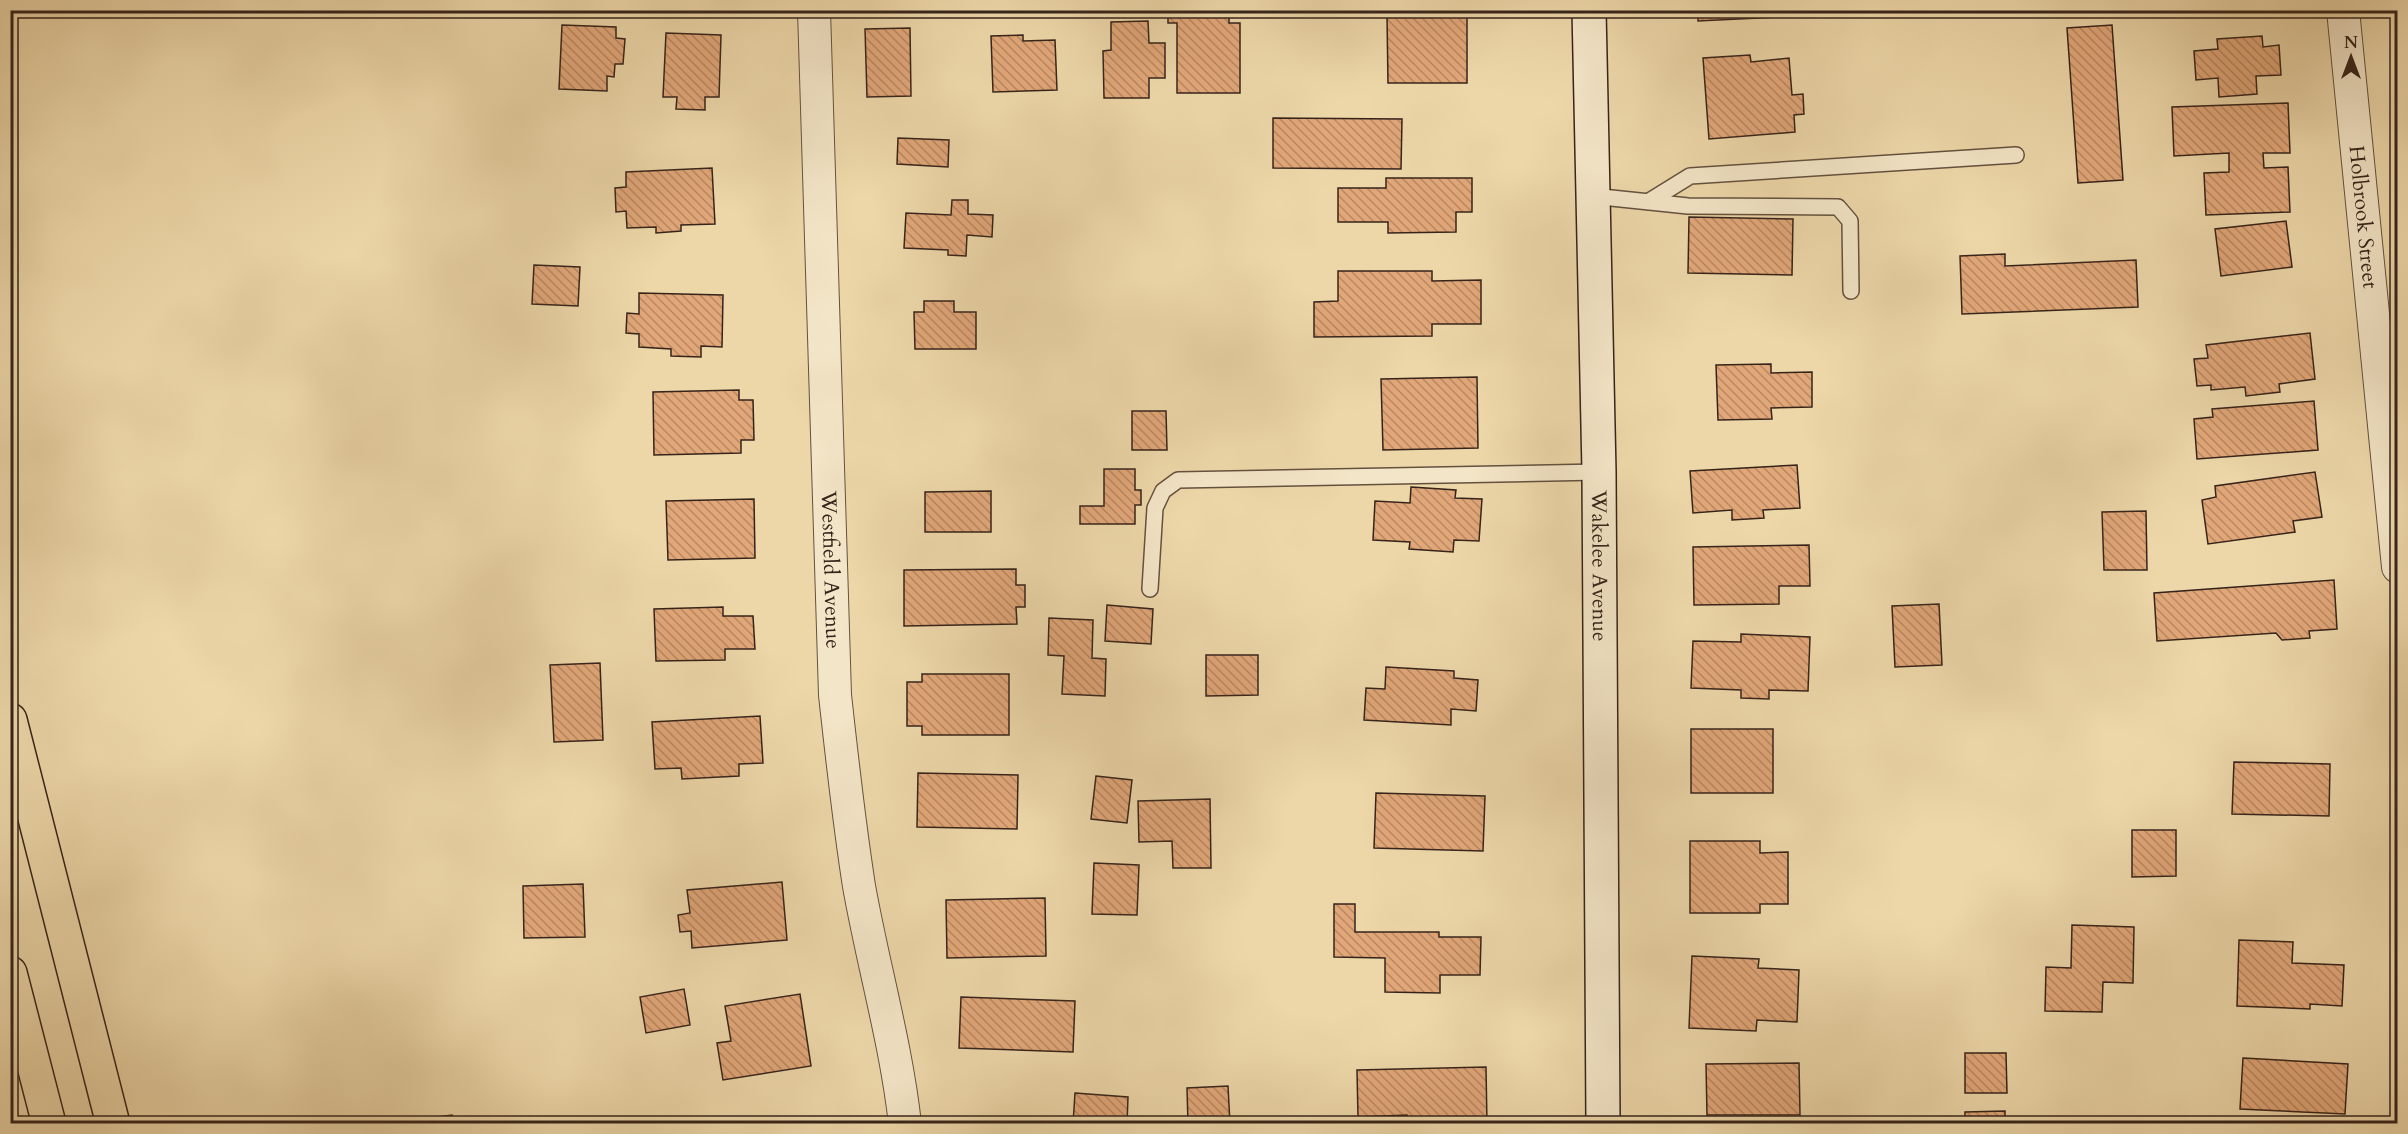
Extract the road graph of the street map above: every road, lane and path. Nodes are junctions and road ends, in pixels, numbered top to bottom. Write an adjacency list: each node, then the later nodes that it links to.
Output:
1 (814, 10): 15 (street, Westfield Avenue)
2 (1589, 10): 5 (main road, Wakelee Avenue)
3 (2343, 10): 9 (street, Holbrook Street)
4 (2016, 155): 6 (lane)
5 (1592, 196): 6 (lane); 8 (main road, Wakelee Avenue)
6 (1648, 202): 7 (lane)
7 (1851, 291)
8 (1599, 472): 10 (lane); 16 (main road, Wakelee Avenue)
9 (2397, 567)
10 (1150, 589)
11 (10, 720): 14 (highway)
12 (10, 973): 13 (highway)
13 (49, 1124)
14 (113, 1124)
15 (905, 1124)
16 (1604, 1124)

